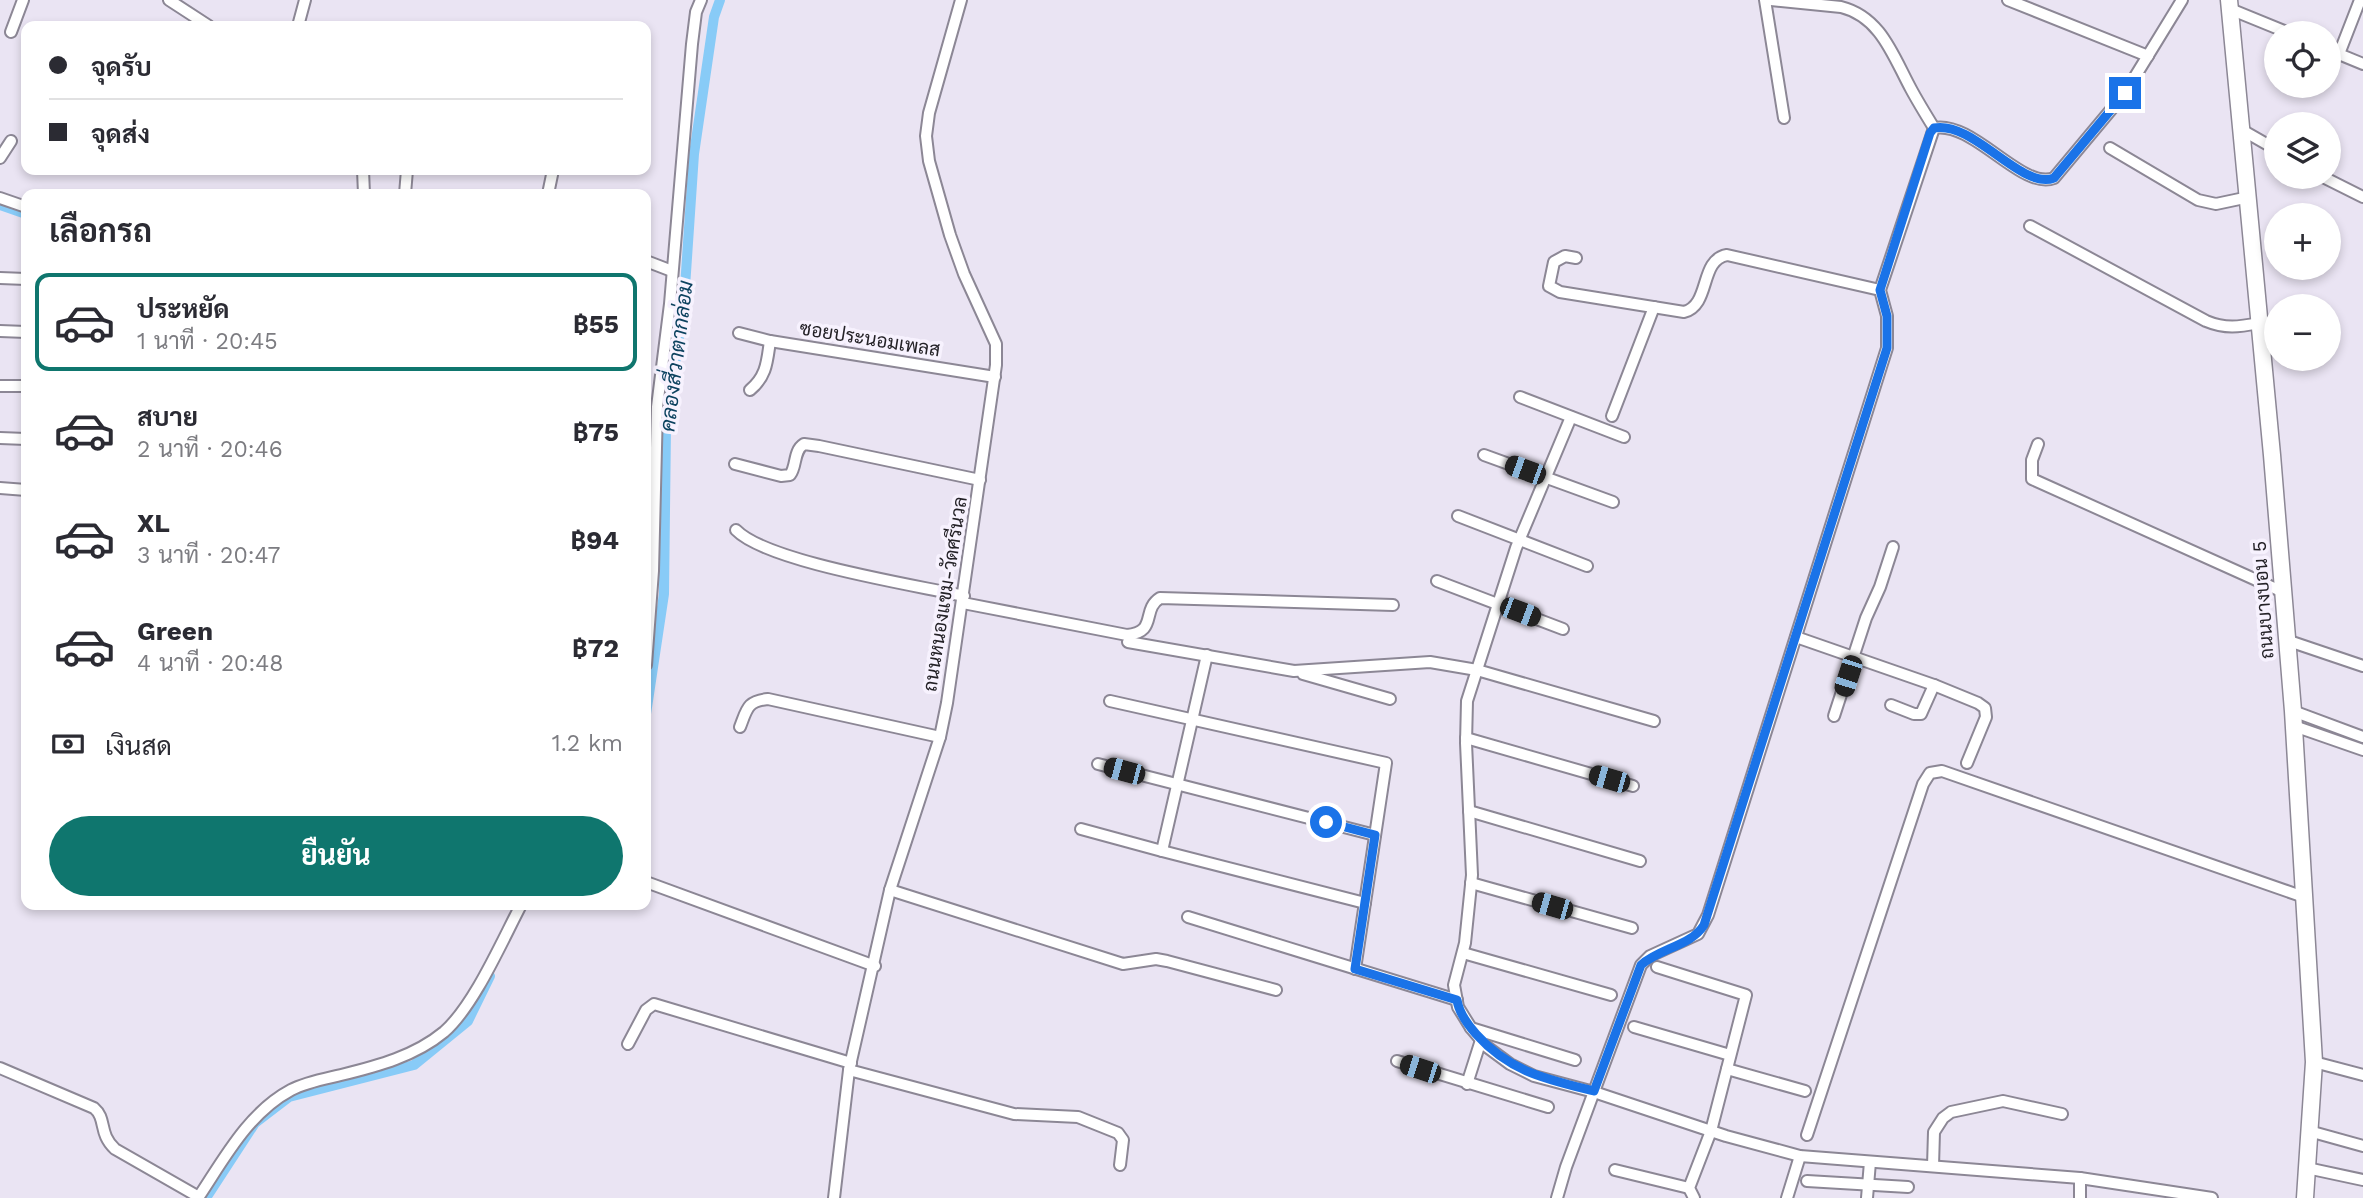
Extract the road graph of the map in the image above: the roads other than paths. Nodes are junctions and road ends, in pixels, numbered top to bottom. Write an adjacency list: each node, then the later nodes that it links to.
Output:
1 (23, 0): 15 (street)
2 (169, 0): 12 (street)
3 (305, 0): 13 (street)
4 (701, 0): 35 (street)
5 (961, 0): 45 (street, ถนนหนองแขม-วัดศรีนวล)
6 (1765, 0): 20 (street)
7 (1771, 0): 21 (street)
8 (2008, 0): 18 (street)
9 (2182, 0): 18 (street)
10 (2230, 5): 14 (street); 22 (main road, ถนนบางบอน 5)
11 (2358, 5): 16 (street)
12 (201, 21)
13 (300, 21)
14 (2264, 21)
15 (11, 32)
16 (2341, 38)
17 (2341, 55): 19 (street)
18 (2148, 56): 21 (street)
19 (2363, 64)
20 (1784, 118)
21 (1934, 128): 38 (street)
22 (2242, 130): 24 (street); 28 (main road, ถนนบางบอน 5)
23 (11, 141): 26 (street)
24 (2264, 143)
25 (2110, 148): 28 (street)
26 (0, 158)
27 (2341, 186): 29 (street)
28 (2249, 197): 40 (main road, ถนนบางบอน 5)
29 (2363, 197)
30 (0, 198): 31 (street)
31 (21, 205)
32 (2030, 226): 40 (street)
33 (1576, 258): 39 (street)
34 (651, 263): 35 (street)
35 (672, 271): 56 (street)
36 (0, 278): 37 (street)
37 (21, 279)
38 (1881, 286): 39 (street); 76 (street)
39 (1654, 307): 50 (street)
40 (2259, 323): 71 (main road, ถนนบางบอน 5)
41 (0, 331): 42 (street)
42 (21, 332)
43 (739, 333): 44 (street, ซอยประนอมเพลส)
44 (770, 341): 45 (street, ซอยประนอมเพลส); 48 (street)
45 (995, 377): 60 (street, ถนนหนองแขม-วัดศรีนวล)
46 (0, 386): 47 (street)
47 (21, 386)
48 (750, 390)
49 (1520, 397): 51 (street)
50 (1612, 416)
51 (1571, 417): 52 (street); 59 (street)
52 (1624, 437)
53 (0, 438): 54 (street)
54 (21, 439)
55 (2038, 444): 71 (street)
56 (651, 455): 63 (street)
57 (1484, 456): 59 (street)
58 (735, 464): 60 (street)
59 (1545, 478): 64 (street); 67 (street)
60 (980, 480): 72 (street, ถนนหนองแขม-วัดศรีนวล)
61 (0, 488): 62 (street)
62 (21, 490)
63 (651, 498)
64 (1613, 502)
65 (1458, 516): 67 (street)
66 (736, 530): 72 (street)
67 (1519, 539): 69 (street); 73 (street)
68 (1893, 547): 80 (street)
69 (1587, 566)
70 (1437, 581): 73 (street)
71 (2283, 592): 77 (main road, ถนนบางบอน 5)
72 (963, 600): 74 (street); 93 (street, ถนนหนองแขม-วัดศรีนวล)
73 (1498, 604): 75 (street); 82 (street)
74 (1393, 605)
75 (1563, 629)
76 (1796, 637): 80 (street); 134 (street)
77 (2286, 640): 81 (street); 90 (main road, ถนนบางบอน 5)
78 (1128, 642): 79 (street)
79 (1207, 655): 83 (street); 89 (street)
80 (1854, 656): 84 (street); 88 (street)
81 (2363, 666)
82 (1477, 670): 83 (street); 91 (street); 95 (street)
83 (1294, 671): 85 (street)
84 (1934, 685): 87 (street); 98 (street)
85 (1390, 699)
86 (1110, 701): 89 (street)
87 (1891, 705)
88 (1834, 716)
89 (1191, 719): 99 (street); 103 (street)
90 (2294, 719): 94 (street); 96 (street); 109 (main road, ถนนบางบอน 5)
91 (1654, 721)
92 (740, 727): 93 (street)
93 (940, 737): 108 (street, ถนนหนองแขม-วัดศรีนวล)
94 (2363, 737)
95 (1466, 738): 100 (street); 101 (street)
96 (2363, 750)
97 (1098, 764): 99 (street)
98 (1964, 770): 109 (street); 140 (street)
99 (1177, 785): 103 (street); 104 (street)
100 (1633, 786)
101 (1469, 811): 105 (street); 106 (street)
102 (1081, 829): 104 (street)
103 (1375, 835): 110 (street)
104 (1162, 852): 110 (street)
105 (1640, 861)
106 (1471, 883): 113 (street); 114 (street)
107 (651, 884): 115 (street)
108 (891, 890): 115 (street, ถนนหนองแขม-วัดศรีนวล); 118 (street)
109 (2304, 897): 128 (main road, ถนนบางบอน 5)
110 (1365, 903): 117 (street)
111 (519, 910): 154 (street)
112 (1188, 917): 117 (street)
113 (1632, 928)
114 (1463, 953): 119 (street); 120 (street)
115 (875, 966): 129 (street, ถนนหนองแขม-วัดศรีนวล)
116 (1657, 967): 125 (street)
117 (1355, 969): 120 (street)
118 (1276, 989)
119 (1611, 995)
120 (1457, 1000): 122 (street)
121 (1634, 1027): 125 (street)
122 (1471, 1028): 123 (street); 126 (street)
123 (1481, 1040): 133 (street); 134 (street)
124 (628, 1045): 129 (street)
125 (1730, 1055): 131 (street)
126 (1575, 1060)
127 (1397, 1061): 133 (street)
128 (2314, 1062): 132 (street); 139 (main road, ถนนบางบอน 5)
129 (850, 1066): 144 (street); 155 (street, ถนนหนองแขม-วัดศรีนวล)
130 (0, 1069): 154 (street)
131 (1727, 1069): 135 (street); 138 (street)
132 (2363, 1075)
133 (1467, 1084): 136 (street)
134 (1594, 1091): 138 (street); 156 (street)
135 (1805, 1091)
136 (1548, 1107)
137 (2062, 1114): 145 (street)
138 (1711, 1131): 142 (street); 153 (street)
139 (2309, 1131): 141 (street); 146 (main road, ถนนบางบอน 5)
140 (1807, 1135)
141 (2363, 1146)
142 (1800, 1156): 143 (street); 157 (street)
143 (1870, 1162): 145 (street); 151 (street)
144 (1120, 1166)
145 (1933, 1166): 148 (street)
146 (2307, 1168): 149 (street); 161 (main road, ถนนบางบอน 5)
147 (1615, 1170): 153 (street)
148 (2080, 1178): 159 (street); 160 (street)
149 (2363, 1180)
150 (1807, 1181): 151 (street)
151 (1868, 1185): 152 (street); 158 (street)
152 (1908, 1187)
153 (1692, 1193)
154 (198, 1197)
155 (834, 1198)
156 (1557, 1198)
157 (1787, 1198)
158 (1867, 1198)
159 (2080, 1198)
160 (2212, 1198)
161 (2305, 1198)

